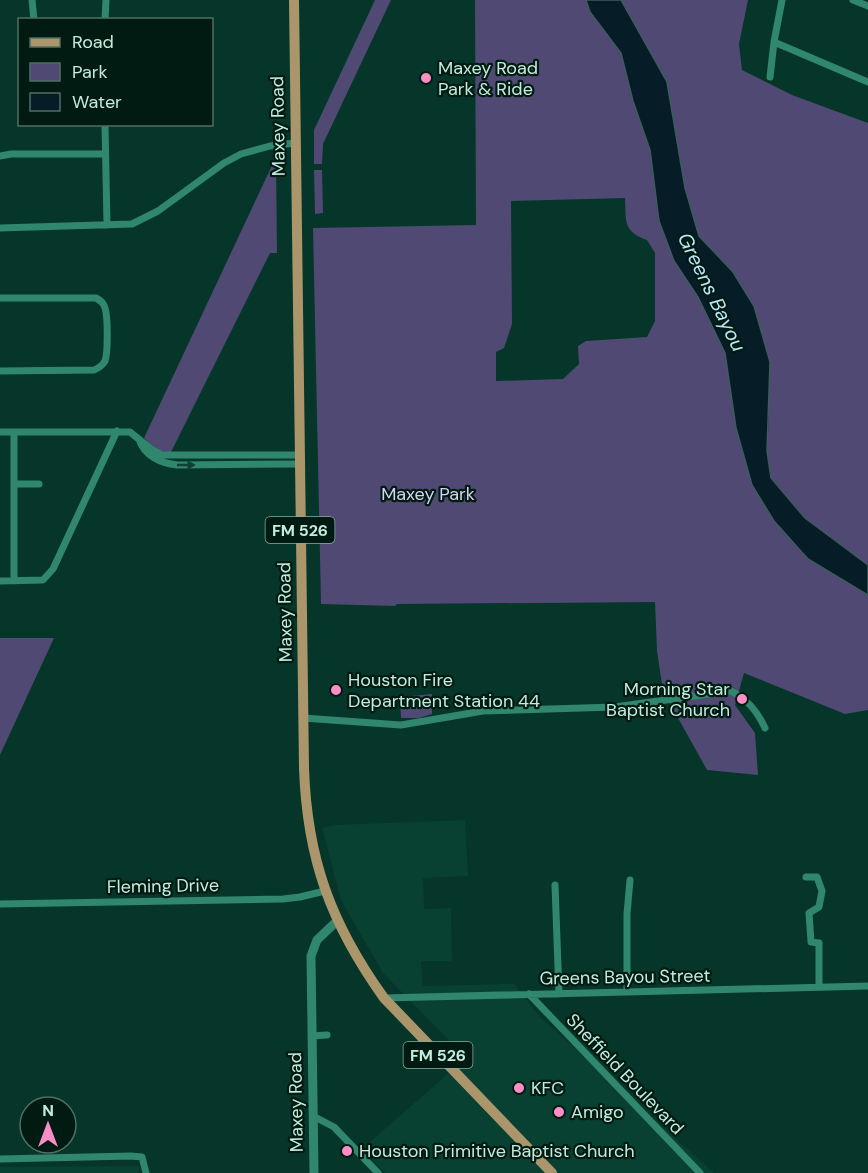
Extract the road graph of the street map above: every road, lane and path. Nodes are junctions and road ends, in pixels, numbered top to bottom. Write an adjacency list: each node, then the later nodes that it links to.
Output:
1 (32, 0): 7 (street)
2 (106, 0): 8 (street)
3 (294, 0): 13 (main road, Maxey Road / FM 526)
4 (782, 0): 9 (street)
5 (853, 0): 6 (street)
6 (868, 6)
7 (34, 18)
8 (105, 18)
9 (774, 42): 10 (street); 11 (street)
10 (770, 77)
11 (868, 82)
12 (105, 126): 14 (street)
13 (295, 143): 16 (street); 25 (main road, Maxey Road / FM 526)
14 (105, 154): 15 (street); 16 (street)
15 (0, 156)
16 (107, 225): 17 (street)
17 (0, 228)
18 (0, 298): 19 (street)
19 (0, 371)
20 (117, 431): 22 (street); 23 (street); 30 (street)
21 (0, 432): 22 (street)
22 (14, 432): 27 (street)
23 (139, 439): 24 (street); 26 (street, one-way to 26)
24 (234, 455): 25 (street); 26 (street)
25 (299, 459): 26 (street); 31 (main road, Maxey Road / FM 526)
26 (234, 465)
27 (15, 484): 28 (street); 30 (street)
28 (39, 484)
29 (0, 581): 30 (street)
30 (14, 581)
31 (303, 718): 32 (street); 36 (main road, Maxey Road / FM 526)
32 (765, 728)
33 (806, 878): 40 (street)
34 (630, 880): 41 (street)
35 (555, 885): 43 (street)
36 (326, 891): 37 (street, Fleming Drive); 38 (main road, Maxey Road / FM 526)
37 (0, 904)
38 (337, 921): 44 (main road, FM 526); 46 (street, Maxey Road)
39 (868, 986): 40 (street, Greens Bayou Street)
40 (819, 987): 41 (street, Greens Bayou Street)
41 (627, 992): 43 (street, Greens Bayou Street)
42 (529, 994): 43 (street, Greens Bayou Street); 44 (street, Greens Bayou Street); 53 (street, Sheffield Boulevard)
43 (559, 994)
44 (384, 998): 52 (main road, FM 526)
45 (327, 1035): 46 (street)
46 (312, 1036): 47 (street, Maxey Road)
47 (313, 1116): 50 (street, Maxey Road); 51 (street)
48 (0, 1159): 49 (street)
49 (146, 1173)
50 (314, 1173)
51 (378, 1173)
52 (552, 1173)
53 (700, 1173)

